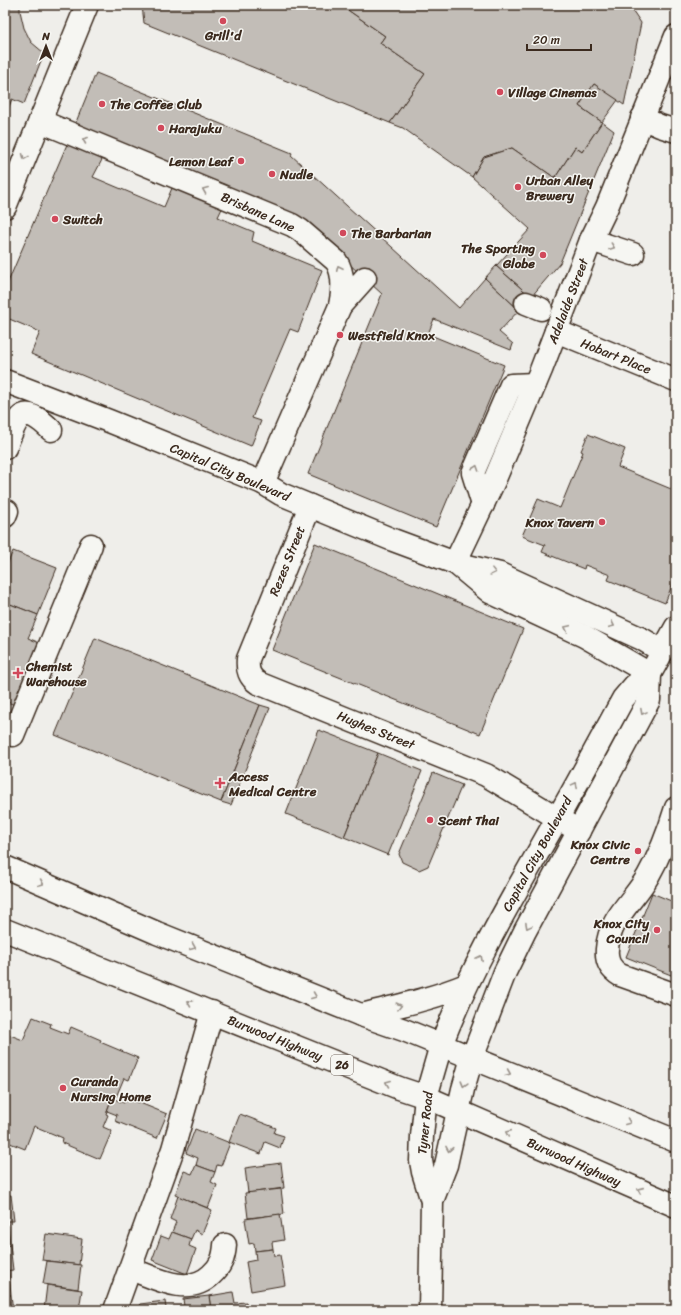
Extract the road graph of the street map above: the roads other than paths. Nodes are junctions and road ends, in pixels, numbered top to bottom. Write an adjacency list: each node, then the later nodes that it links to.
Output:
1 (87, 5): 4 (main road)
2 (676, 36): 3 (main road, Adelaide Street)
3 (642, 118): 5 (main road); 7 (main road, Adelaide Street)
4 (40, 121): 6 (main road, one-way to 6); 10 (main road, Brisbane Lane, one-way to 4)
5 (676, 131)
6 (5, 207)
7 (591, 240): 8 (main road, one-way to 8); 11 (main road, Adelaide Street)
8 (633, 254)
9 (365, 278): 10 (main road)
10 (340, 306): 16 (main road, Brisbane Lane)
11 (556, 331): 12 (main road, Hobart Place); 19 (main road, Adelaide Street)
12 (676, 380)
13 (5, 381): 16 (main road, Capital City Boulevard)
14 (51, 430): 15 (main road)
15 (5, 448)
16 (263, 483): 17 (main road, Capital City Boulevard)
17 (310, 506): 19 (main road, Capital City Boulevard); 20 (main road, Rezes Street)
18 (91, 545): 24 (main road)
19 (455, 563): 22 (main road, Capital City Boulevard, one-way to 22); 23 (main road, Capital City Boulevard, one-way to 19)
20 (265, 615): 26 (main road, Hughes Street)
21 (676, 627): 22 (main road)
22 (662, 651): 23 (main road)
23 (650, 674): 26 (main road, Capital City Boulevard, one-way to 23); 27 (main road, Capital City Boulevard, one-way to 27)
24 (13, 735)
25 (676, 808): 31 (main road)
26 (558, 818): 27 (main road); 30 (main road, Capital City Boulevard, one-way to 26)
27 (579, 831): 35 (main road, Capital City Boulevard, one-way to 35)
28 (5, 867): 33 (main road, one-way to 33)
29 (5, 930): 32 (main road, Burwood Highway / 26, one-way to 29)
30 (466, 984): 33 (main road, one-way to 30); 34 (main road, Capital City Boulevard)
31 (676, 995)
32 (212, 1012): 36 (main road, Burwood Highway / 26, one-way to 32); 42 (main road)
33 (361, 1015): 34 (main road)
34 (441, 1045): 35 (main road); 36 (main road, Tyner Road)
35 (472, 1058): 37 (main road, Tyner Road, one-way to 37); 38 (main road, one-way to 38)
36 (426, 1097): 37 (main road, Burwood Highway / 26); 39 (main road, Tyner Road)
37 (458, 1111): 39 (main road, Tyner Road, one-way to 39); 40 (main road, Burwood Highway / 26, one-way to 37)
38 (676, 1141)
39 (432, 1201): 44 (main road, Tyner Road)
40 (676, 1206)
41 (224, 1245): 42 (main road)
42 (130, 1269): 43 (main road)
43 (115, 1310)
44 (430, 1310)

